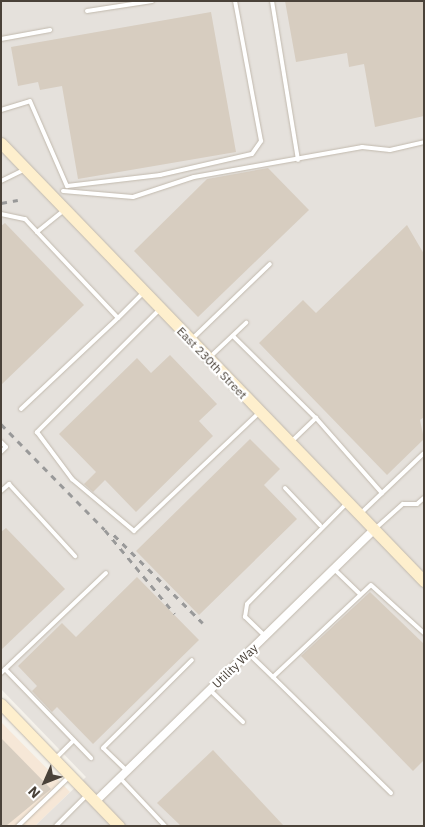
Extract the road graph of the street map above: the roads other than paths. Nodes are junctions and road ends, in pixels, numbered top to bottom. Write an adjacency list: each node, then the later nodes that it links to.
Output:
1 (152, 1): 4 (lane)
2 (235, 1): 14 (lane)
3 (272, 1): 11 (lane)
4 (128, 3): 5 (lane)
5 (87, 11)
6 (50, 30): 7 (lane)
7 (1, 39)
8 (1, 110): 14 (lane)
9 (424, 142): 11 (lane)
10 (1, 143): 12 (street, East 230th Street)
11 (298, 160): 15 (lane)
12 (26, 169): 13 (lane); 16 (street, East 230th Street)
13 (1, 181)
14 (67, 186): 15 (lane)
15 (63, 191): 16 (lane)
16 (51, 195): 17 (street, East 230th Street)
17 (65, 210): 19 (lane); 21 (street, East 230th Street)
18 (1, 214): 19 (lane)
19 (37, 232): 23 (lane)
20 (270, 264): 26 (lane)
21 (144, 292): 22 (street, East 230th Street); 23 (lane)
22 (160, 309): 26 (street, East 230th Street); 29 (lane)
23 (118, 318): 28 (lane)
24 (246, 323): 25 (lane)
25 (233, 336): 27 (lane); 30 (lane)
26 (190, 340): 27 (street, East 230th Street)
27 (208, 359): 29 (street, East 230th Street)
28 (21, 409)
29 (260, 412): 32 (street, East 230th Street)
30 (316, 418): 32 (lane); 37 (lane)
31 (1, 442): 33 (lane)
32 (290, 444): 39 (street, East 230th Street)
33 (1, 452)
34 (424, 453): 37 (lane)
35 (285, 488): 41 (lane)
36 (1, 491): 43 (lane)
37 (382, 493): 40 (lane)
38 (424, 498): 42 (lane)
39 (347, 503): 40 (street, East 230th Street); 41 (lane)
40 (359, 515): 42 (street, East 230th Street)
41 (320, 525): 49 (lane)
42 (374, 530): 44 (street, Utility Way); 46 (street, East 230th Street)
43 (75, 556)
44 (334, 569): 47 (lane); 49 (street, Utility Way)
45 (106, 574): 52 (lane)
46 (424, 581)
47 (359, 593): 48 (lane); 54 (lane)
48 (424, 633)
49 (265, 636): 50 (street, Utility Way)
50 (248, 652): 54 (lane); 55 (street, Utility Way)
51 (192, 660): 61 (lane)
52 (5, 669): 53 (lane); 58 (lane)
53 (1, 673)
54 (273, 677): 64 (lane)
55 (210, 690): 57 (lane); 61 (street, Utility Way)
56 (1, 704): 60 (street)
57 (243, 722)
58 (74, 740): 59 (lane); 60 (lane)
59 (91, 758)
60 (55, 759): 62 (street)
61 (126, 771): 63 (street, Utility Way)
62 (71, 775): 65 (street); 66 (lane)
63 (120, 778): 65 (street, Utility Way); 69 (lane)
64 (391, 793)
65 (92, 798): 67 (lane); 68 (street)
66 (18, 826)
67 (56, 826)
68 (119, 826)
69 (165, 826)

